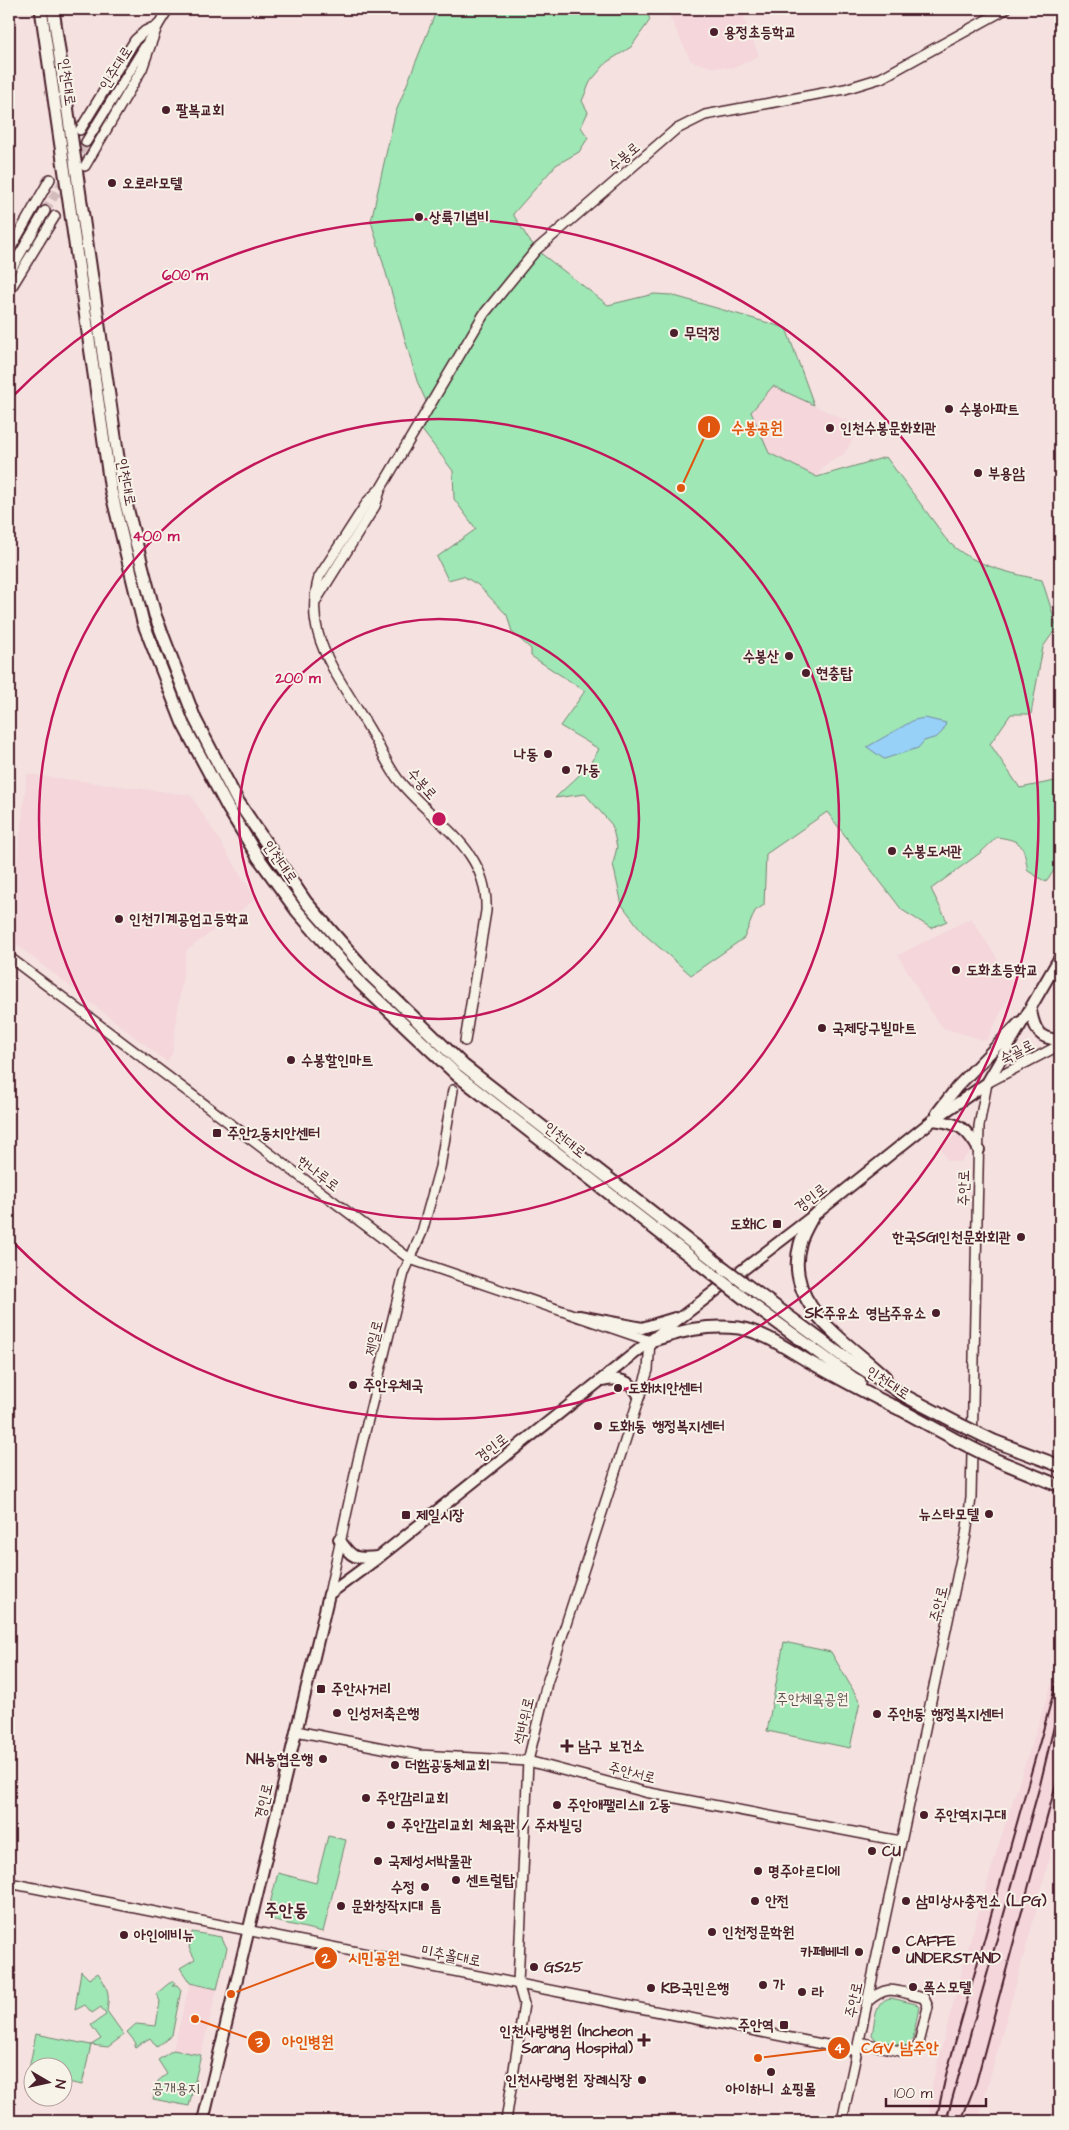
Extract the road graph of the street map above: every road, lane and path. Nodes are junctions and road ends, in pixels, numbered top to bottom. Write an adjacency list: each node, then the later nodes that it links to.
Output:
1 (41, 9): 33 (highway, 인천대로, bridge)
2 (53, 9): 32 (highway, 인천대로, bridge)
3 (168, 9): 5 (street, 인주대로)
4 (1006, 9): 18 (street, 수봉로)
5 (158, 24): 6 (street); 7 (street, 인주대로); 8 (street)
6 (80, 130)
7 (86, 142)
8 (86, 166)
9 (50, 179): 12 (street)
10 (45, 211): 13 (street)
11 (55, 216): 14 (street)
12 (9, 251)
13 (9, 273)
14 (9, 290)
15 (9, 957): 26 (street, 한나루로)
16 (1060, 957): 17 (main road, 경인로)
17 (1031, 1011): 19 (main road); 21 (main road, 경인로); 23 (main road)
18 (465, 1040)
19 (1060, 1040)
20 (1060, 1045): 21 (street, 숙골로)
21 (987, 1083): 23 (main road, 경인로); 24 (street, 주안로)
22 (454, 1090): 26 (street, 제일로)
23 (933, 1120): 24 (main road); 25 (main road, 경인로)
24 (979, 1150): 41 (street, 주안로)
25 (813, 1216): 27 (main road, 경인로); 32 (highway)
26 (410, 1259): 28 (street, 한나루로); 36 (street, 제일로)
27 (684, 1315): 28 (main road); 29 (main road, 경인로)
28 (579, 1316): 29 (street, 한나루로)
29 (650, 1341): 30 (main road, 경인로); 31 (street, 석바위로); 33 (highway)
30 (600, 1382): 31 (main road); 37 (main road, 경인로)
31 (639, 1396): 40 (street, 석바위로)
32 (907, 1396): 34 (highway, 인천대로, bridge)
33 (899, 1410): 35 (highway, 인천대로, bridge)
34 (1060, 1466)
35 (1060, 1486)
36 (340, 1539): 37 (main road); 38 (street, 제일로)
37 (379, 1557): 38 (main road, 경인로)
38 (328, 1594): 39 (main road, 경인로)
39 (296, 1731): 40 (street, 주안서로); 43 (main road, 경인로)
40 (528, 1761): 41 (street, 주안서로); 44 (street, 석바위로)
41 (900, 1841): 45 (street, 주안로)
42 (9, 1883): 43 (street, 미추홀대로)
43 (249, 1932): 44 (street, 미추홀대로); 47 (main road, 경인로)
44 (518, 1983): 46 (street, 미추홀대로); 48 (street, 석바위로)
45 (867, 2002): 46 (street, 주안로); 46 (street)
46 (858, 2047): 49 (street, 주안로)
47 (203, 2121)
48 (506, 2121)
49 (842, 2121)

